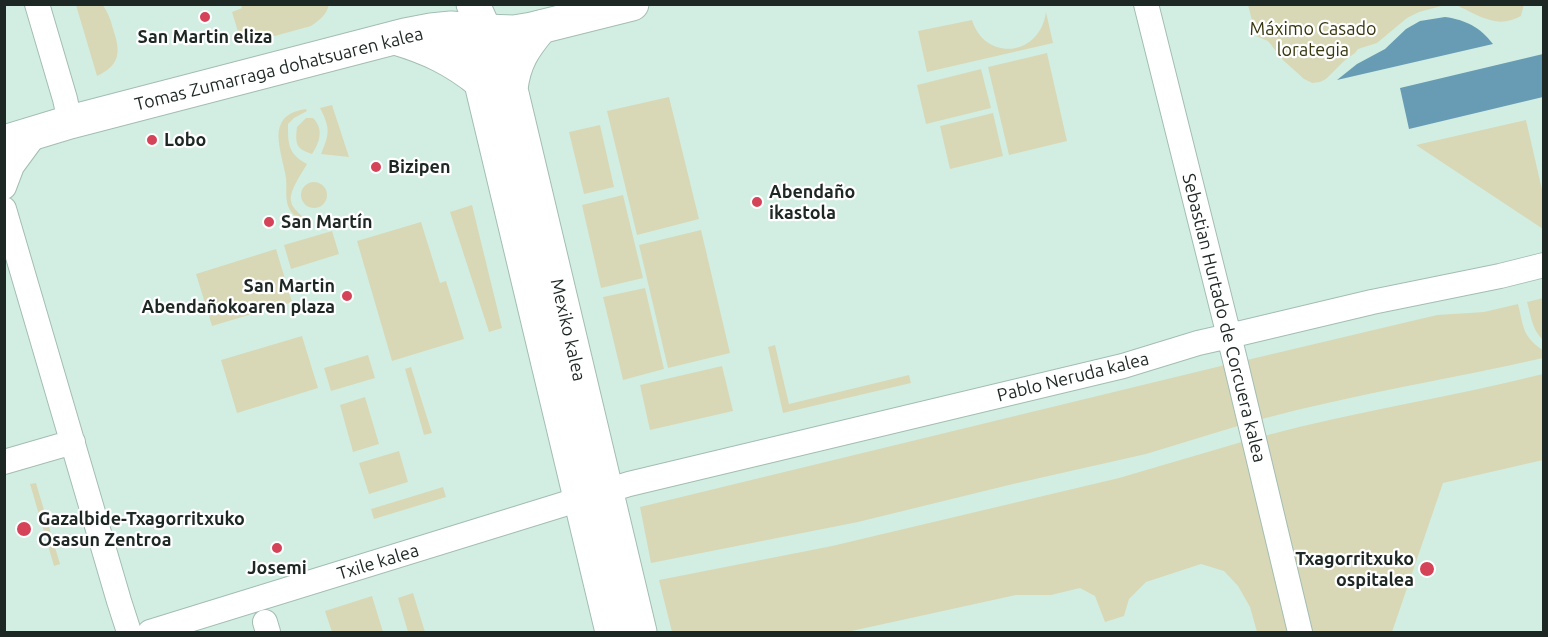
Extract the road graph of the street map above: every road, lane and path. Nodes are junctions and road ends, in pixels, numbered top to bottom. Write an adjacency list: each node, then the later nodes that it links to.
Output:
1 (37, 4): 8 (street)
2 (632, 4): 5 (main road, Tomas Zumarraga dohatsuaren kalea)
3 (1146, 4): 14 (street, Sebastian Hurtado de Corcuera kalea)
4 (470, 17): 5 (main road, Tomas Zumarraga dohatsuaren kalea); 6 (main road, Tomas Zumarraga dohatsuaren kalea); 7 (main road, Mexiko kalea)
5 (549, 25): 7 (main road)
6 (394, 38): 7 (main road); 8 (main road, Tomas Zumarraga dohatsuaren kalea)
7 (496, 85): 17 (main road, Mexiko kalea)
8 (70, 122): 9 (main road, Tomas Zumarraga dohatsuaren kalea)
9 (37, 132): 10 (main road, Tomas Zumarraga dohatsuaren kalea); 11 (street)
10 (4, 142)
11 (4, 187)
12 (7, 217): 15 (street)
13 (1543, 268): 14 (street, Pablo Neruda kalea)
14 (1229, 336): 17 (street, Pablo Neruda kalea); 22 (street, Sebastian Hurtado de Corcuera kalea)
15 (73, 442): 16 (street); 18 (street)
16 (4, 462)
17 (593, 496): 19 (street, Txile kalea); 20 (main road, Mexiko kalea); 21 (main road, Mexiko kalea)
18 (129, 633)
19 (150, 633)
20 (612, 633)
21 (640, 633)
22 (1300, 633)

